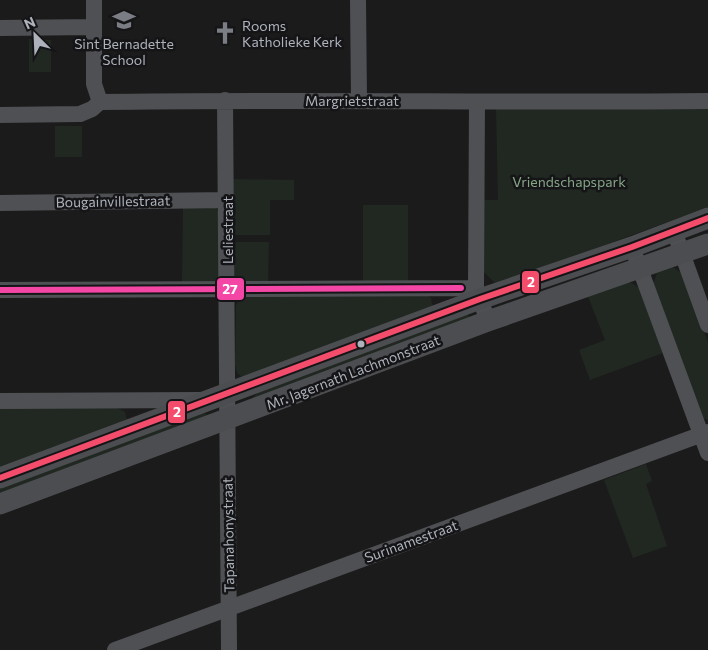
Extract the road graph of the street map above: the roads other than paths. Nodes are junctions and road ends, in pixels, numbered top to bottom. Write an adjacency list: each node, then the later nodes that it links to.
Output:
1 (94, 0): 3 (street)
2 (358, 0): 6 (street)
3 (94, 27): 4 (street); 8 (street)
4 (0, 28)
5 (225, 100): 6 (street, Margrietstraat); 8 (street, Margrietstraat); 11 (street, Leliestraat)
6 (359, 100): 9 (street, Margrietstraat)
7 (708, 101): 9 (street, Margrietstraat)
8 (100, 102): 10 (street, Margrietstraat)
9 (477, 102): 21 (street)
10 (0, 115)
11 (227, 200): 12 (street, Bougainvillestraat); 19 (street, Leliestraat)
12 (0, 203)
13 (708, 218): 14 (main road, Mr. Jagernath Lachmonstraat)
14 (674, 231): 16 (main road, Mr. Jagernath Lachmonstraat); 17 (street)
15 (708, 244): 17 (main road, Mr. Jagernath Lachmonstraat)
16 (632, 247): 18 (street); 21 (main road, Mr. Jagernath Lachmonstraat)
17 (682, 254): 18 (main road, Mr. Jagernath Lachmonstraat); 23 (street)
18 (639, 269): 22 (main road, Mr. Jagernath Lachmonstraat); 27 (street)
19 (227, 288): 20 (street); 21 (street); 24 (street, Leliestraat)
20 (0, 290)
21 (478, 294): 22 (street); 24 (main road, Mr. Jagernath Lachmonstraat)
22 (488, 321): 26 (main road, Mr. Jagernath Lachmonstraat)
23 (708, 325)
24 (217, 396): 25 (street); 26 (street, Leliestraat); 29 (main road, Mr. Jagernath Lachmonstraat)
25 (0, 401)
26 (227, 420): 30 (main road, Mr. Jagernath Lachmonstraat); 31 (street, Tapanahonystraat)
27 (705, 433): 28 (street); 31 (street, Surinamestraat)
28 (708, 453)
29 (0, 478)
30 (0, 504)
31 (229, 608): 32 (street, Surinamestraat); 33 (street, Tapanahonystraat)
32 (115, 650)
33 (230, 650)

